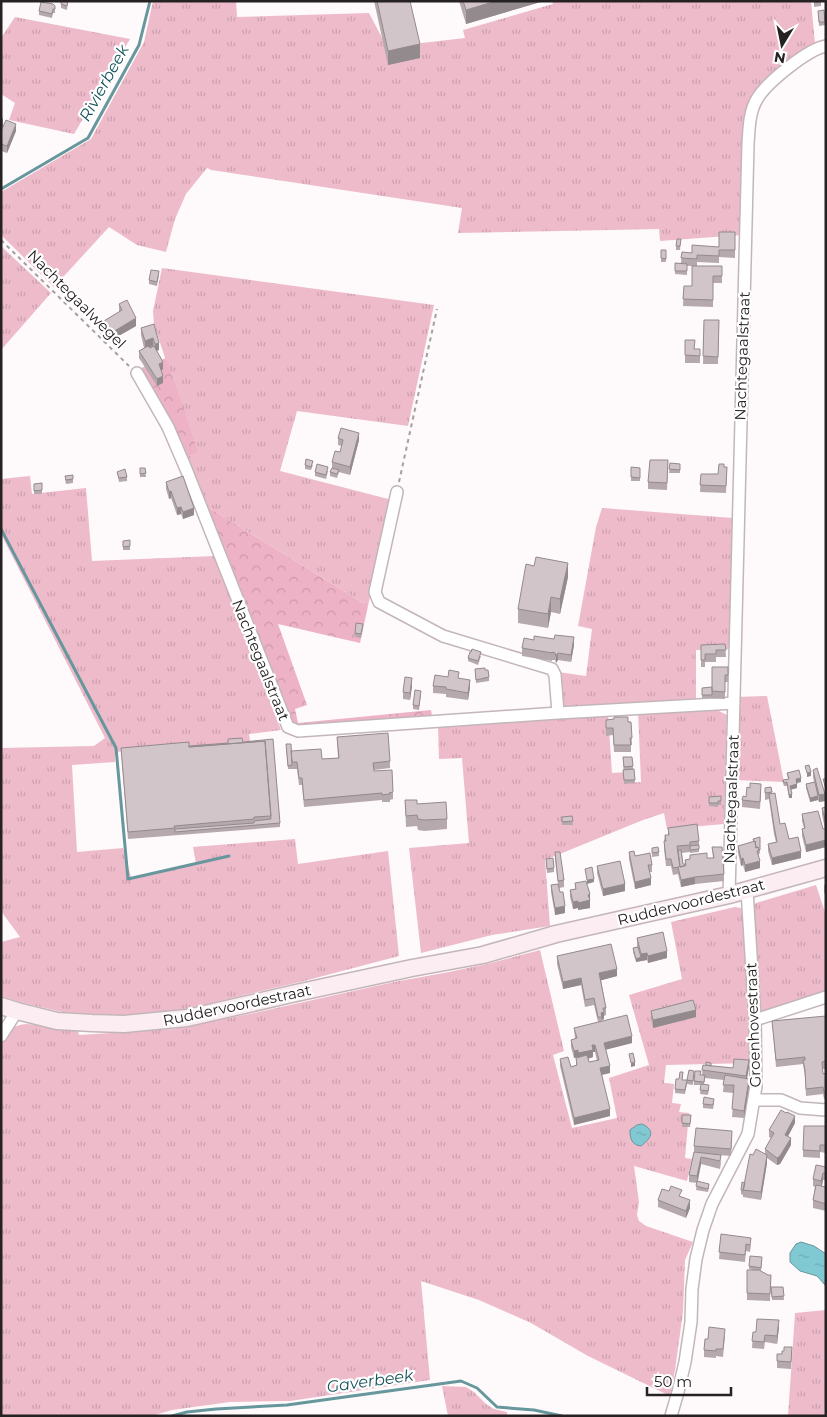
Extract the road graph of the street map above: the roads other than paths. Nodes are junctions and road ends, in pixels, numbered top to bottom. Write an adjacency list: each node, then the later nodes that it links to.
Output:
1 (826, 46): 4 (street, Nachtegaalstraat)
2 (137, 373): 5 (street, Nachtegaalstraat)
3 (397, 492): 5 (street)
4 (734, 703): 5 (street, Nachtegaalstraat); 8 (street, Nachtegaalstraat)
5 (558, 713)
6 (826, 868): 7 (street, Ruddervoordestraat)
7 (747, 890): 8 (street, Ruddervoordestraat); 11 (street, Groenhovestraat)
8 (729, 895): 10 (street, Ruddervoordestraat)
9 (826, 997): 11 (street)
10 (9, 1009): 12 (street)
11 (755, 1020): 13 (street, Groenhovestraat)
12 (1, 1036)
13 (754, 1100): 14 (street); 15 (street, Groenhovestraat)
14 (826, 1110)
15 (671, 1416)

